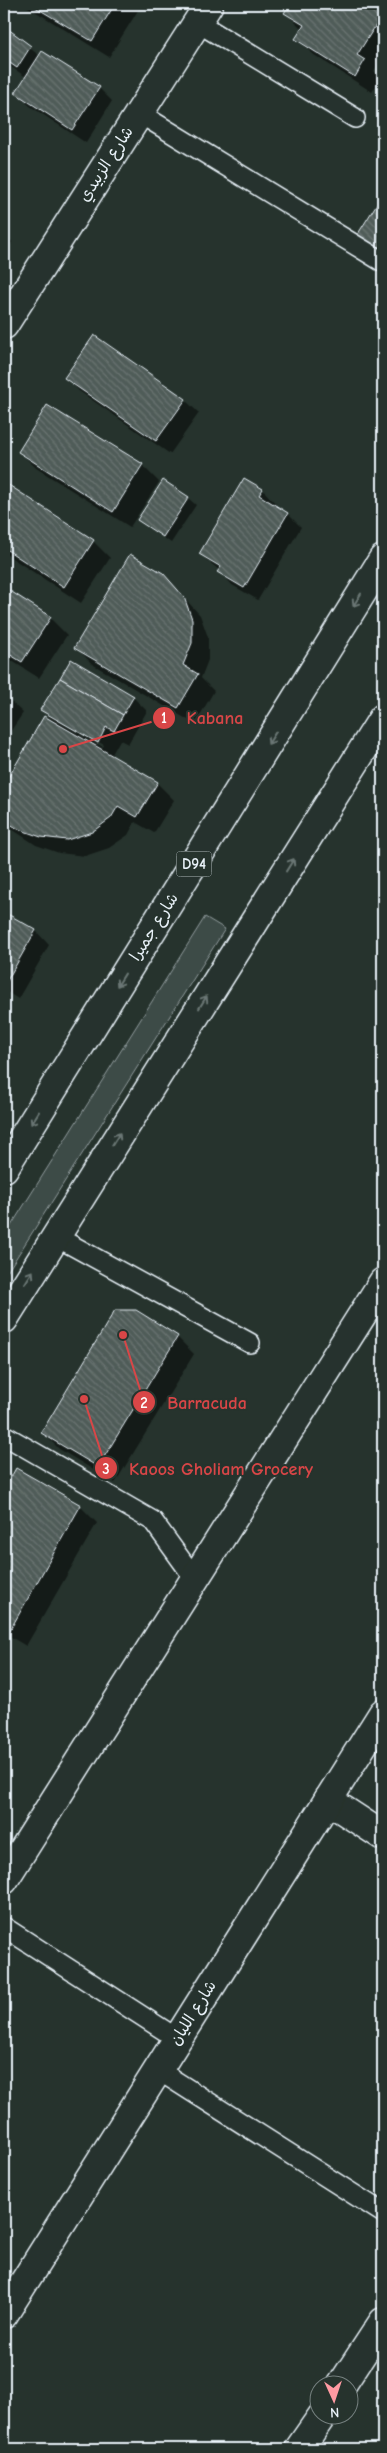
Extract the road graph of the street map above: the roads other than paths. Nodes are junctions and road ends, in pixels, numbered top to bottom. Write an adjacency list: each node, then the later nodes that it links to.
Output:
1 (203, 13): 2 (street, شارع الزبيدي); 3 (lane)
2 (139, 113): 4 (lane); 5 (street, شارع الزبيدي)
3 (355, 118)
4 (383, 262)
5 (4, 325)
6 (383, 559): 8 (street, شارع جميرا / D94, one-way to 8)
7 (383, 718): 9 (street, one-way to 7)
8 (4, 1168)
9 (55, 1236): 12 (street, one-way to 9); 13 (lane)
10 (383, 1282): 11 (street)
11 (376, 1310): 15 (street)
12 (4, 1319)
13 (250, 1343)
14 (4, 1434): 15 (lane)
15 (195, 1579): 19 (street)
16 (383, 1713): 17 (street, شارع الليان)
17 (328, 1800): 18 (street); 21 (street, شارع الليان)
18 (383, 1836)
19 (4, 1880)
20 (4, 1926): 21 (lane)
21 (176, 2038): 22 (street, شارع الليان)
22 (158, 2070): 23 (lane); 24 (street, شارع الليان)
23 (383, 2213)
24 (4, 2314)
25 (383, 2322): 26 (street)
26 (348, 2376)
27 (315, 2426): 28 (street)
28 (300, 2449)

